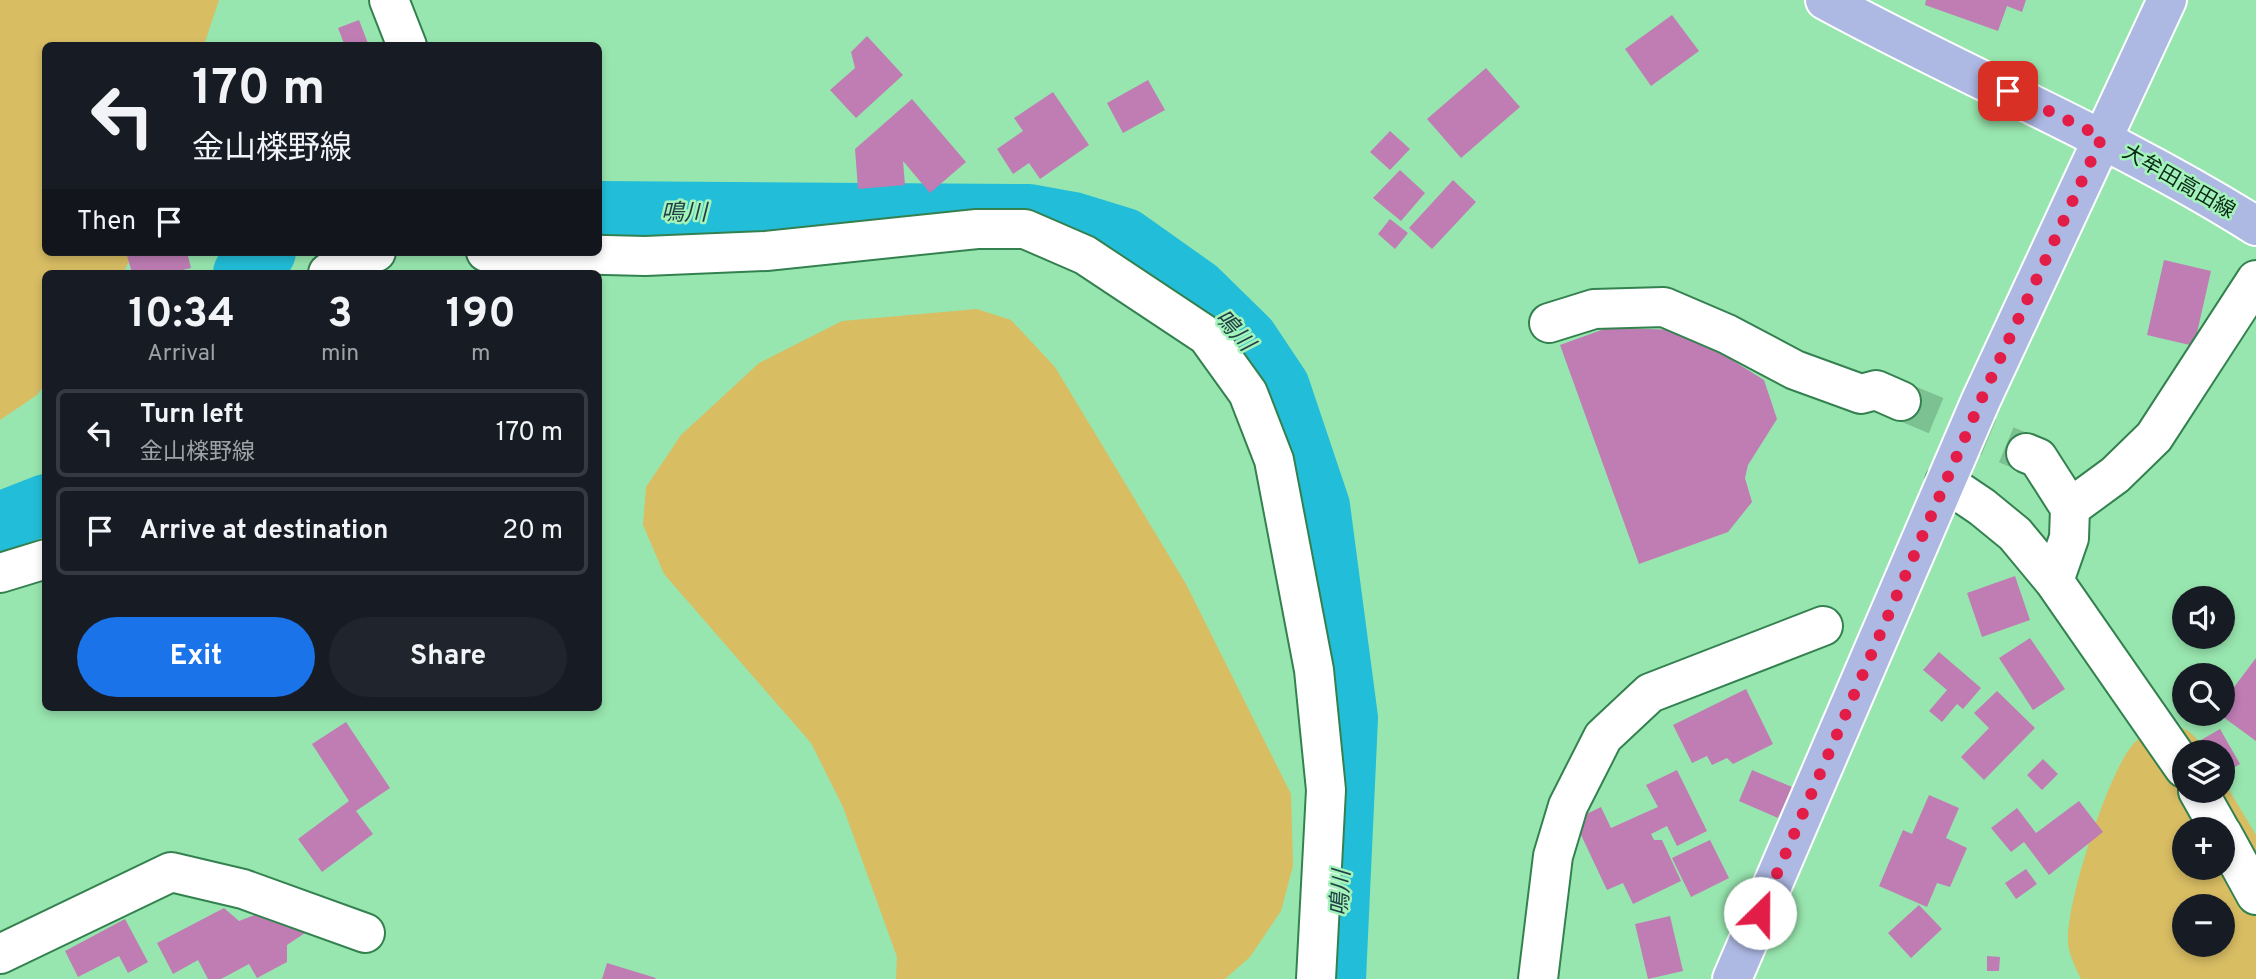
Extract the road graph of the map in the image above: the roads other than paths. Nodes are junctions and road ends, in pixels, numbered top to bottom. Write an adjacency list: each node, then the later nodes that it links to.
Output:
1 (389, 0): 4 (street)
2 (1825, 0): 5 (main road, 大牟田高田線)
3 (2167, 0): 5 (main road)
4 (405, 42)
5 (2102, 137): 6 (main road, 大牟田高田線); 14 (main road)
6 (2256, 226)
7 (602, 255): 25 (street)
8 (360, 256): 9 (street)
9 (332, 270)
10 (2256, 280): 15 (street)
11 (1549, 323): 12 (street)
12 (1901, 401)
13 (2026, 453): 15 (street)
14 (1945, 482): 18 (street); 27 (main road)
15 (2070, 508): 18 (street)
16 (42, 560): 17 (street)
17 (0, 573)
18 (2054, 581): 20 (street)
19 (1823, 626): 26 (street)
20 (2172, 751)
21 (2235, 857): 22 (street)
22 (2256, 895)
23 (365, 933): 24 (street)
24 (0, 954)
25 (1316, 979)
26 (1538, 979)
27 (1732, 979)

